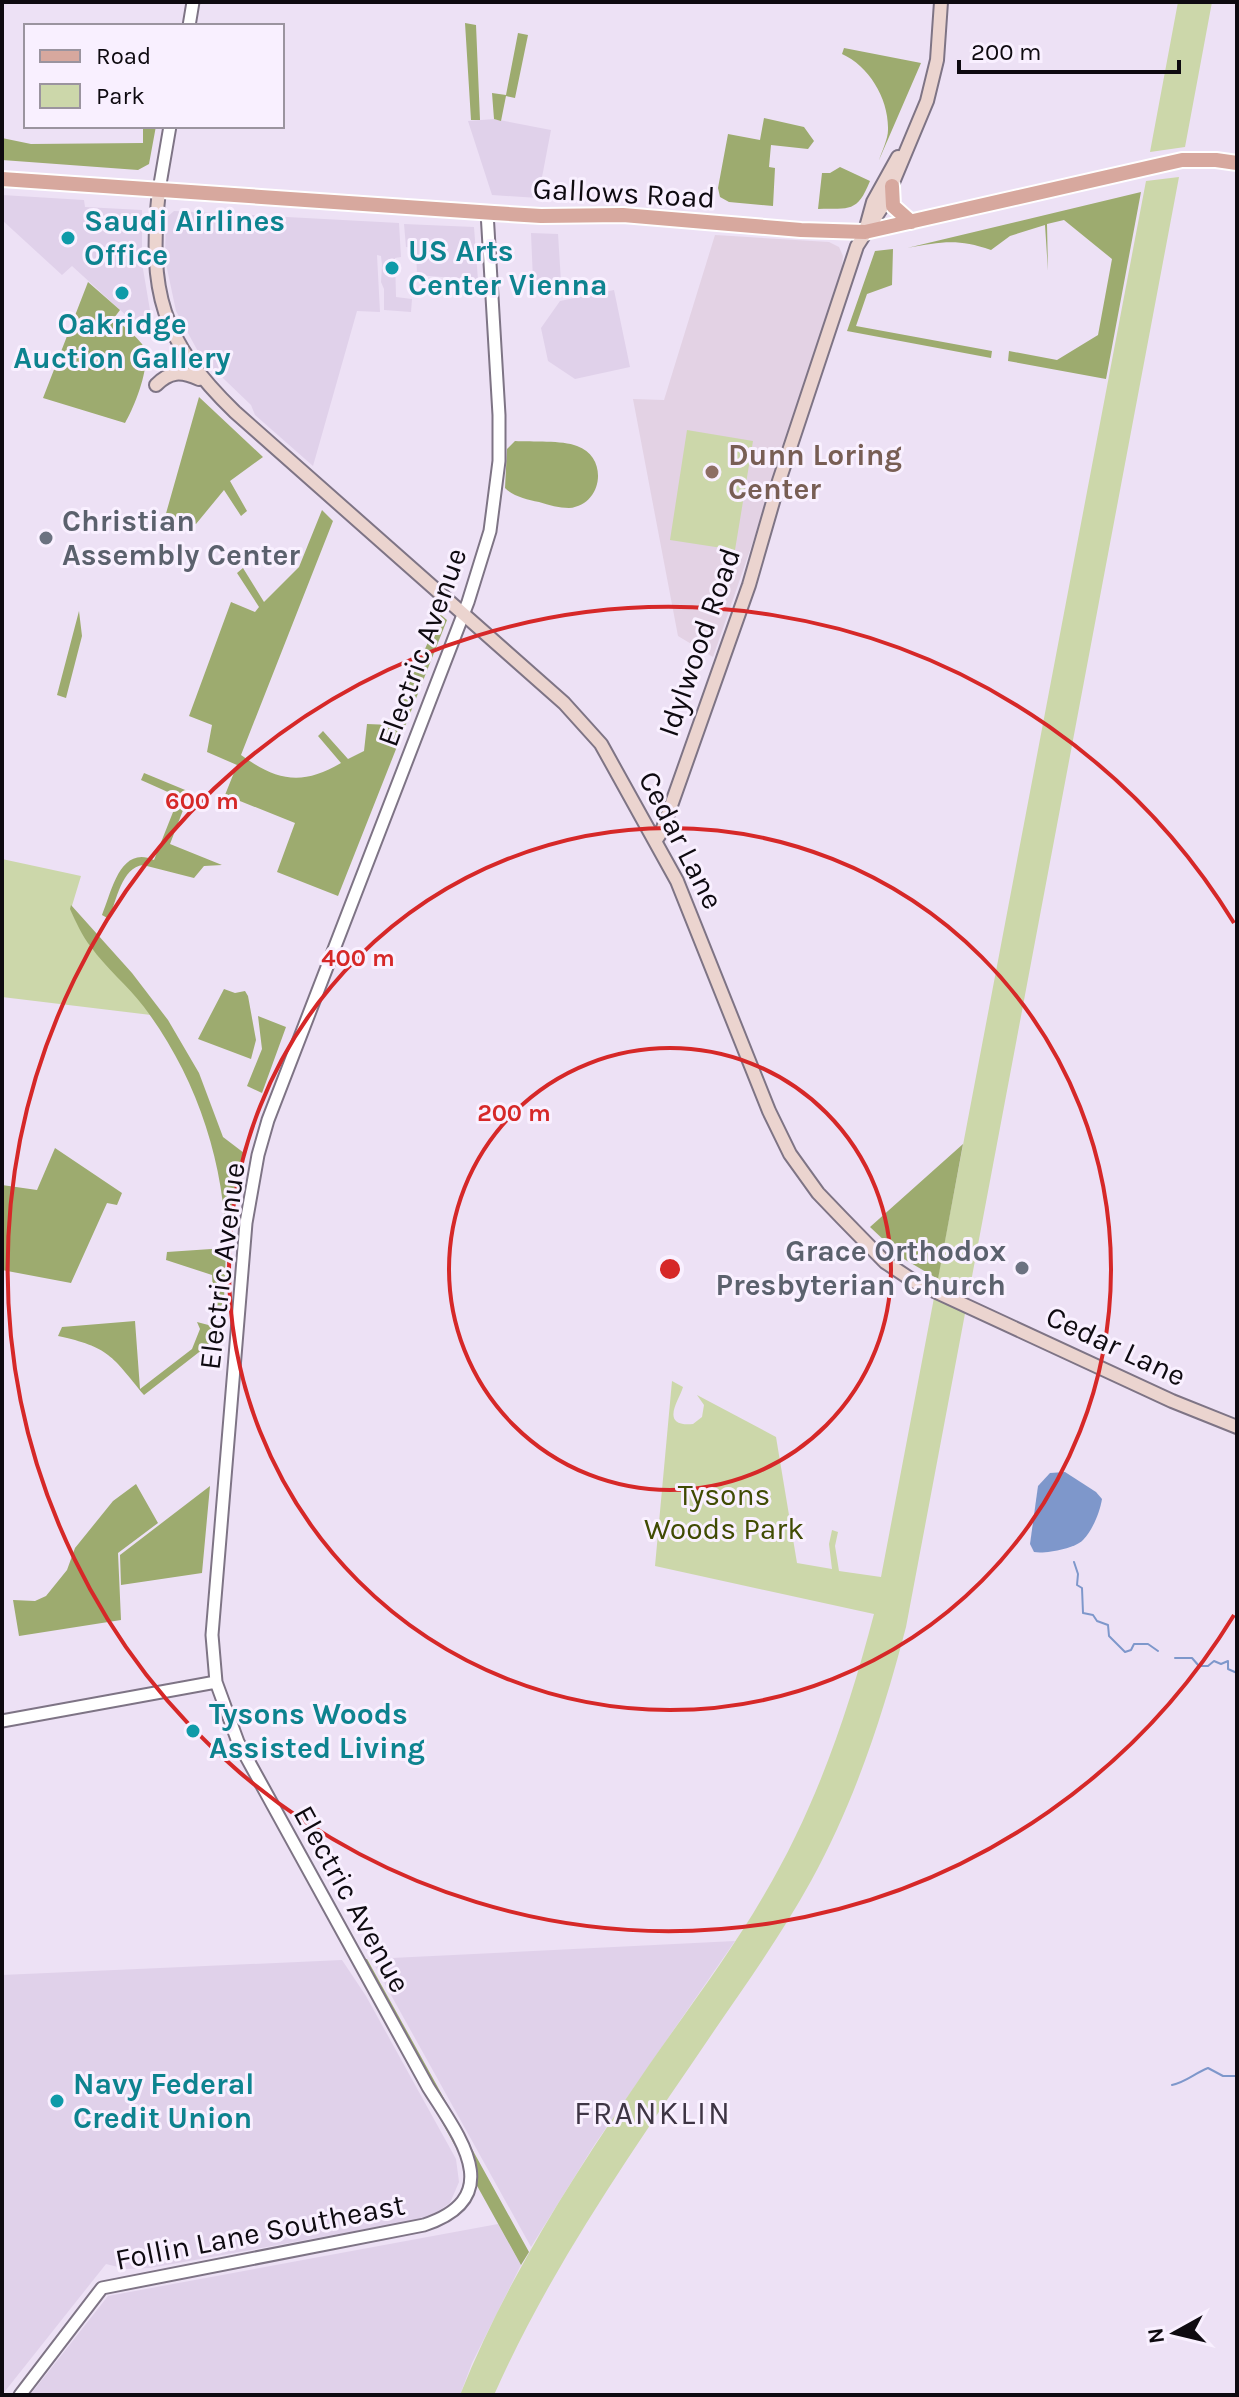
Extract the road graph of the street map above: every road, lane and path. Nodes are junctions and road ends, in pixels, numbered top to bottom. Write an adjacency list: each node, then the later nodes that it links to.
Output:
1 (193, 2): 3 (street)
2 (941, 2): 5 (main road, Idylwood Road)
3 (189, 24)
4 (170, 128): 9 (street)
5 (913, 135): 8 (main road, Idylwood Road); 12 (main road, Idylwood Road)
6 (1237, 163): 11 (main road, Gallows Road)
7 (2, 179): 9 (main road, Gallows Road)
8 (892, 186): 11 (main road); 12 (main road, Idylwood Road)
9 (159, 190): 10 (main road, Gallows Road); 13 (main road, Cedar Lane)
10 (487, 212): 12 (main road, Gallows Road); 15 (street, Electric Avenue)
11 (911, 222): 12 (main road, Gallows Road)
12 (865, 232): 16 (main road, Idylwood Road)
13 (202, 380): 14 (main road); 15 (main road, Cedar Lane)
14 (156, 385)
15 (463, 616): 16 (main road, Cedar Lane); 18 (street, Electric Avenue)
16 (656, 840): 17 (main road, Cedar Lane)
17 (1237, 1427)
18 (216, 1682): 19 (street); 20 (street, Electric Avenue)
19 (2, 1721)
20 (459, 2204): 21 (street, Follin Lane Southeast)
21 (20, 2395)

